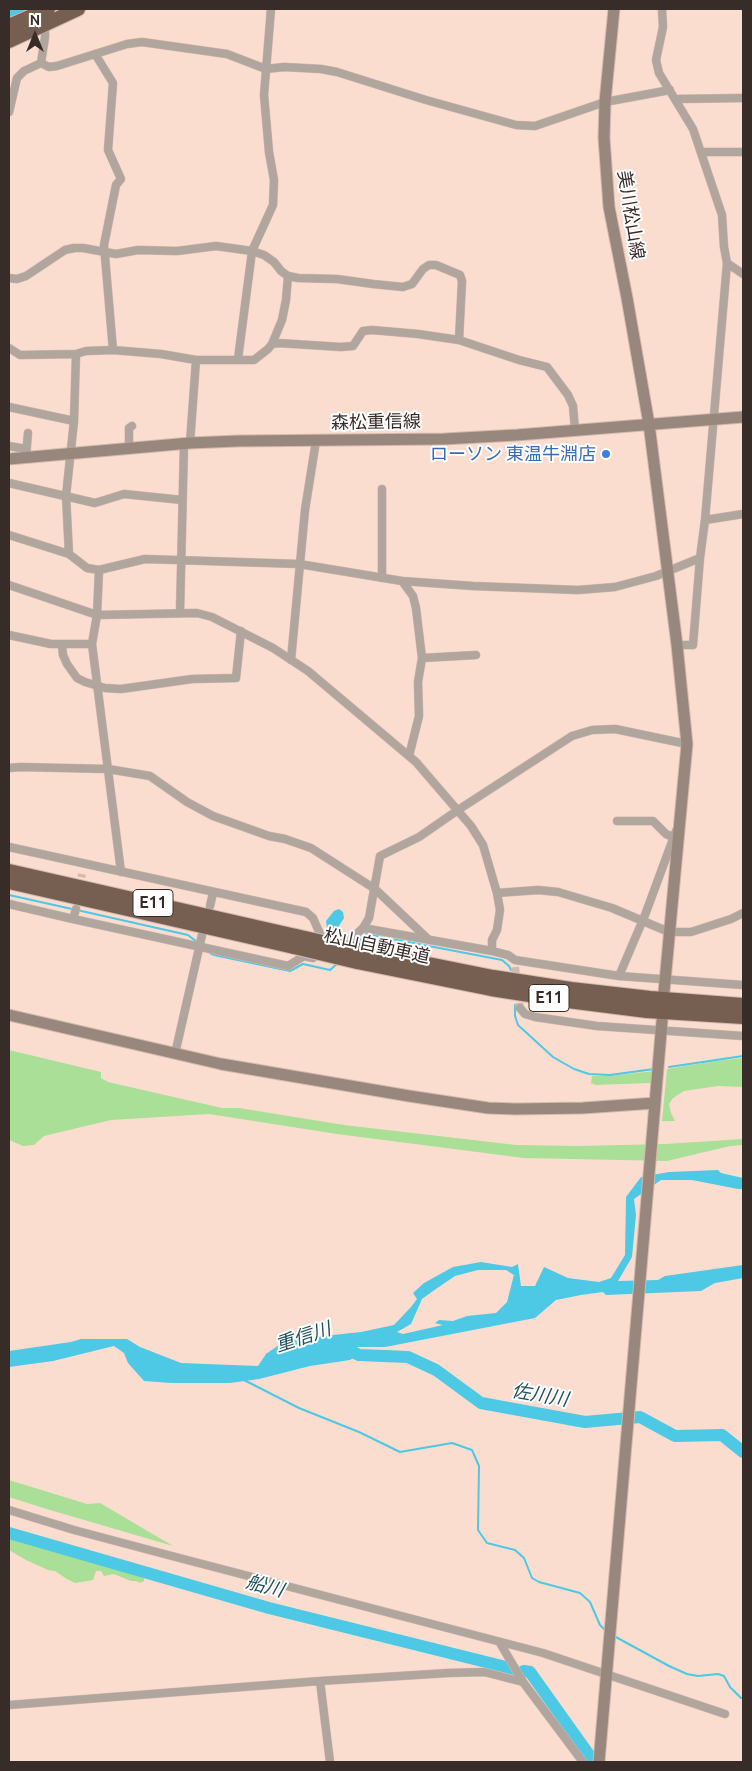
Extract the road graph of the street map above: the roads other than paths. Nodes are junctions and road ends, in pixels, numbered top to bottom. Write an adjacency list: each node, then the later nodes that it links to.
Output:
1 (47, 9): 6 (street); 7 (highway)
2 (78, 9): 6 (highway)
3 (271, 9): 11 (street)
4 (614, 9): 15 (street, 美川松山線)
5 (662, 9): 12 (street)
6 (45, 24): 8 (highway); 10 (street)
7 (9, 26)
8 (9, 41)
9 (95, 54): 10 (street); 11 (street); 20 (street)
10 (41, 64): 16 (street)
11 (266, 69): 15 (street); 19 (street)
12 (670, 90): 14 (street); 15 (street)
13 (743, 98): 14 (street)
14 (676, 100): 17 (street)
15 (606, 102): 36 (street, 美川松山線)
16 (9, 112)
17 (701, 152): 18 (street); 21 (street)
18 (743, 152)
19 (252, 251): 20 (street); 23 (street); 30 (street)
20 (104, 253): 24 (street); 28 (street)
21 (727, 263): 22 (street); 34 (street)
22 (743, 274)
23 (288, 276): 25 (street); 26 (street)
24 (9, 278)
25 (459, 340): 26 (street); 38 (street)
26 (272, 344): 30 (street)
27 (9, 348): 29 (street)
28 (112, 350): 29 (street); 31 (street)
29 (76, 354): 35 (street)
30 (238, 359): 31 (street)
31 (196, 360): 41 (street)
32 (9, 407): 35 (street)
33 (743, 417): 34 (street, 森松重信線)
34 (712, 419): 36 (street, 森松重信線); 52 (street)
35 (74, 421): 45 (street)
36 (649, 424): 38 (street, 森松重信線); 59 (street, 美川松山線)
37 (132, 426): 43 (street)
38 (575, 430): 40 (street, 森松重信線)
39 (28, 433): 44 (street)
40 (316, 441): 41 (street, 森松重信線); 57 (street)
41 (187, 444): 43 (street, 森松重信線); 50 (street)
42 (9, 446): 44 (street)
43 (129, 449): 45 (street, 森松重信線)
44 (26, 453): 45 (street, 森松重信線); 46 (street, 森松重信線)
45 (70, 454): 49 (street)
46 (9, 459)
47 (9, 483): 49 (street)
48 (382, 489): 60 (street)
49 (66, 496): 50 (street); 54 (street)
50 (182, 500): 56 (street)
51 (743, 514): 52 (street)
52 (704, 520): 55 (street)
53 (9, 535): 54 (street)
54 (69, 554): 58 (street)
55 (700, 558): 59 (street); 69 (street)
56 (180, 560): 57 (street); 58 (street); 63 (street)
57 (299, 564): 60 (street); 72 (street)
58 (99, 570): 64 (street)
59 (668, 571): 61 (street); 69 (street, 美川松山線)
60 (382, 578): 61 (street)
61 (402, 581): 71 (street)
62 (9, 585): 64 (street)
63 (180, 613): 64 (street); 65 (street)
64 (97, 615): 67 (street)
65 (241, 631): 72 (street); 73 (street)
66 (9, 635): 68 (street)
67 (92, 644): 68 (street); 73 (street)
68 (62, 645): 73 (street)
69 (678, 645): 74 (street, 美川松山線)
70 (476, 655): 71 (street)
71 (422, 658): 75 (street)
72 (291, 660): 75 (street)
73 (97, 685): 77 (street)
74 (686, 744): 78 (street); 80 (street, 美川松山線)
75 (409, 756): 78 (street)
76 (9, 768): 77 (street)
77 (108, 768): 86 (street); 89 (street)
78 (458, 810): 89 (street); 91 (street)
79 (617, 821): 81 (street)
80 (679, 825): 81 (street); 99 (street, 美川松山線)
81 (674, 837): 97 (street)
82 (9, 841): 83 (street)
83 (13, 848): 84 (street)
84 (84, 865): 86 (street); 87 (street)
85 (9, 870): 102 (highway, 松山自動車道 / E11)
86 (121, 872): 90 (street)
87 (82, 874)
88 (9, 882): 102 (highway, 松山自動車道 / E11)
89 (375, 889): 98 (street); 101 (street)
90 (213, 893): 93 (street); 105 (street)
91 (497, 893): 97 (street); 104 (street)
92 (9, 904): 96 (street)
93 (210, 906)
94 (76, 909): 96 (street)
95 (743, 913): 99 (street)
96 (73, 919): 103 (street)
97 (642, 922): 99 (street); 107 (street)
98 (363, 928): 101 (street); 105 (street)
99 (670, 932): 108 (street, 美川松山線)
100 (202, 935): 103 (street)
101 (430, 940): 104 (street)
102 (295, 942): 106 (highway, 松山自動車道 / E11, bridge)
103 (199, 947): 105 (street); 117 (street)
104 (492, 951): 107 (street)
105 (336, 953)
106 (358, 956): 111 (highway, 松山自動車道 / E11); 114 (highway, 松山自動車道 / E11)
107 (619, 976): 108 (street)
108 (665, 980): 109 (street); 110 (street, 美川松山線)
109 (743, 984)
110 (664, 992)
111 (743, 1005)
112 (520, 1008): 115 (street)
113 (9, 1015): 117 (street)
114 (743, 1017)
115 (662, 1026): 116 (street); 118 (street)
116 (743, 1036)
117 (175, 1054): 118 (street)
118 (654, 1103): 121 (street)
119 (9, 1510): 120 (street)
120 (500, 1643): 121 (street); 123 (street)
121 (606, 1669): 125 (street); 128 (street)
122 (320, 1681): 123 (street); 124 (street); 126 (street)
123 (524, 1682): 127 (street)
124 (9, 1704)
125 (725, 1714)
126 (330, 1762)
127 (583, 1762)
128 (599, 1762)

